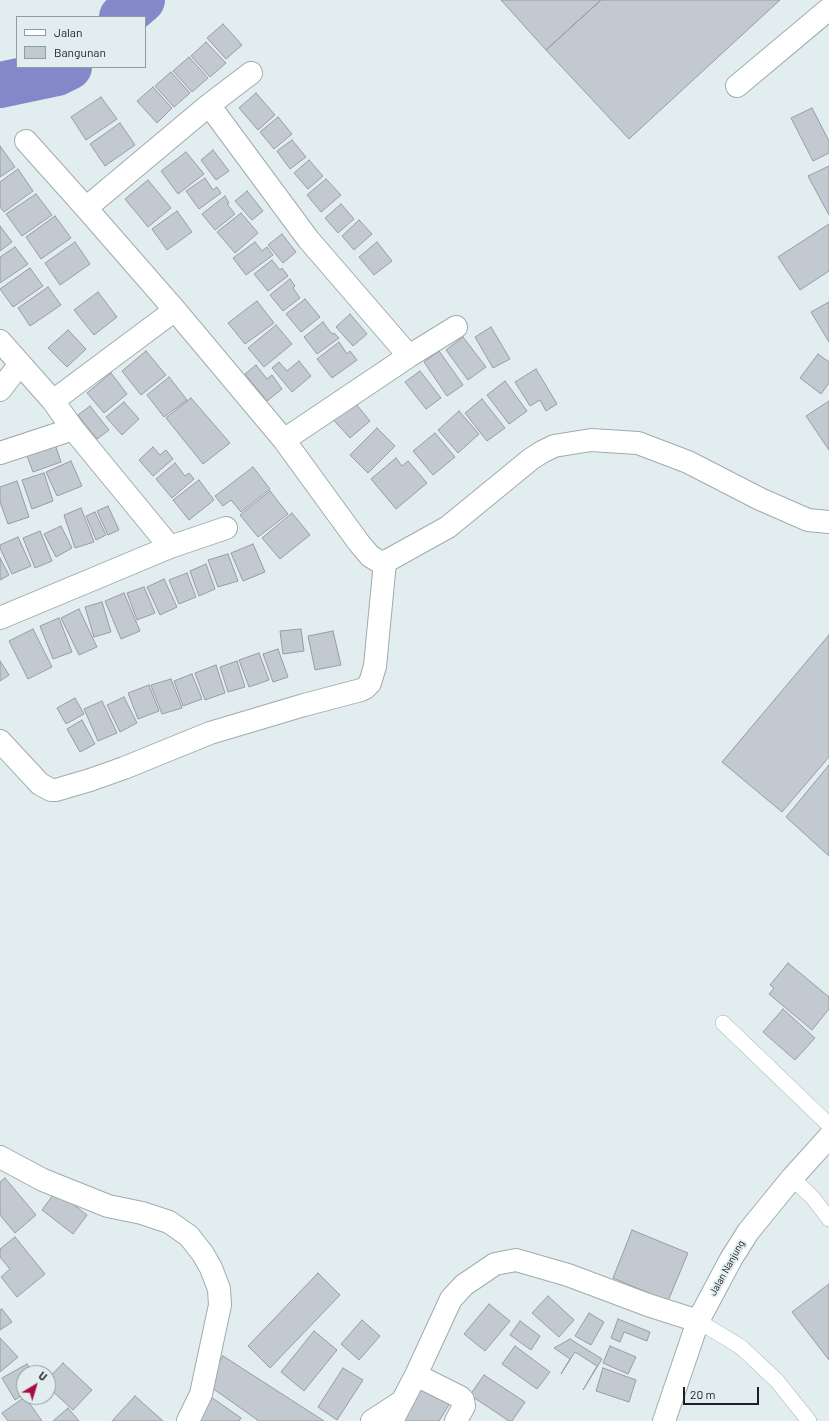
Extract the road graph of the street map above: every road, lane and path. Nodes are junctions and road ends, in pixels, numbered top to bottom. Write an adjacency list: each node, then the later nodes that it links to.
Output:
1 (829, 9): 3 (street)
2 (251, 73): 4 (street)
3 (737, 86)
4 (209, 105): 6 (street); 10 (street)
5 (26, 141): 6 (street)
6 (86, 208): 7 (street)
7 (175, 310): 13 (street); 15 (street)
8 (456, 327): 10 (street)
9 (0, 341): 11 (street)
10 (409, 356): 15 (street)
11 (20, 364): 12 (street); 13 (street)
12 (0, 390)
13 (52, 401): 14 (street)
14 (73, 429): 16 (street); 19 (street)
15 (284, 440): 20 (street)
16 (0, 453)
17 (829, 522): 20 (street)
18 (226, 528): 19 (street)
19 (170, 547): 21 (street)
20 (385, 562): 22 (street)
21 (0, 618)
22 (0, 740)
23 (723, 1023): 24 (lane)
24 (829, 1125)
25 (829, 1137): 27 (street, Jalan Nanjung)
26 (0, 1157): 32 (street)
27 (792, 1178): 28 (lane); 29 (street, Jalan Nanjung)
28 (829, 1218)
29 (698, 1321): 30 (street); 36 (street, Jalan Nanjung); 37 (lane)
30 (416, 1375): 31 (street); 35 (street)
31 (401, 1402): 33 (street); 34 (street)
32 (188, 1421)
33 (372, 1421)
34 (392, 1421)
35 (456, 1421)
36 (664, 1421)
37 (809, 1421)

